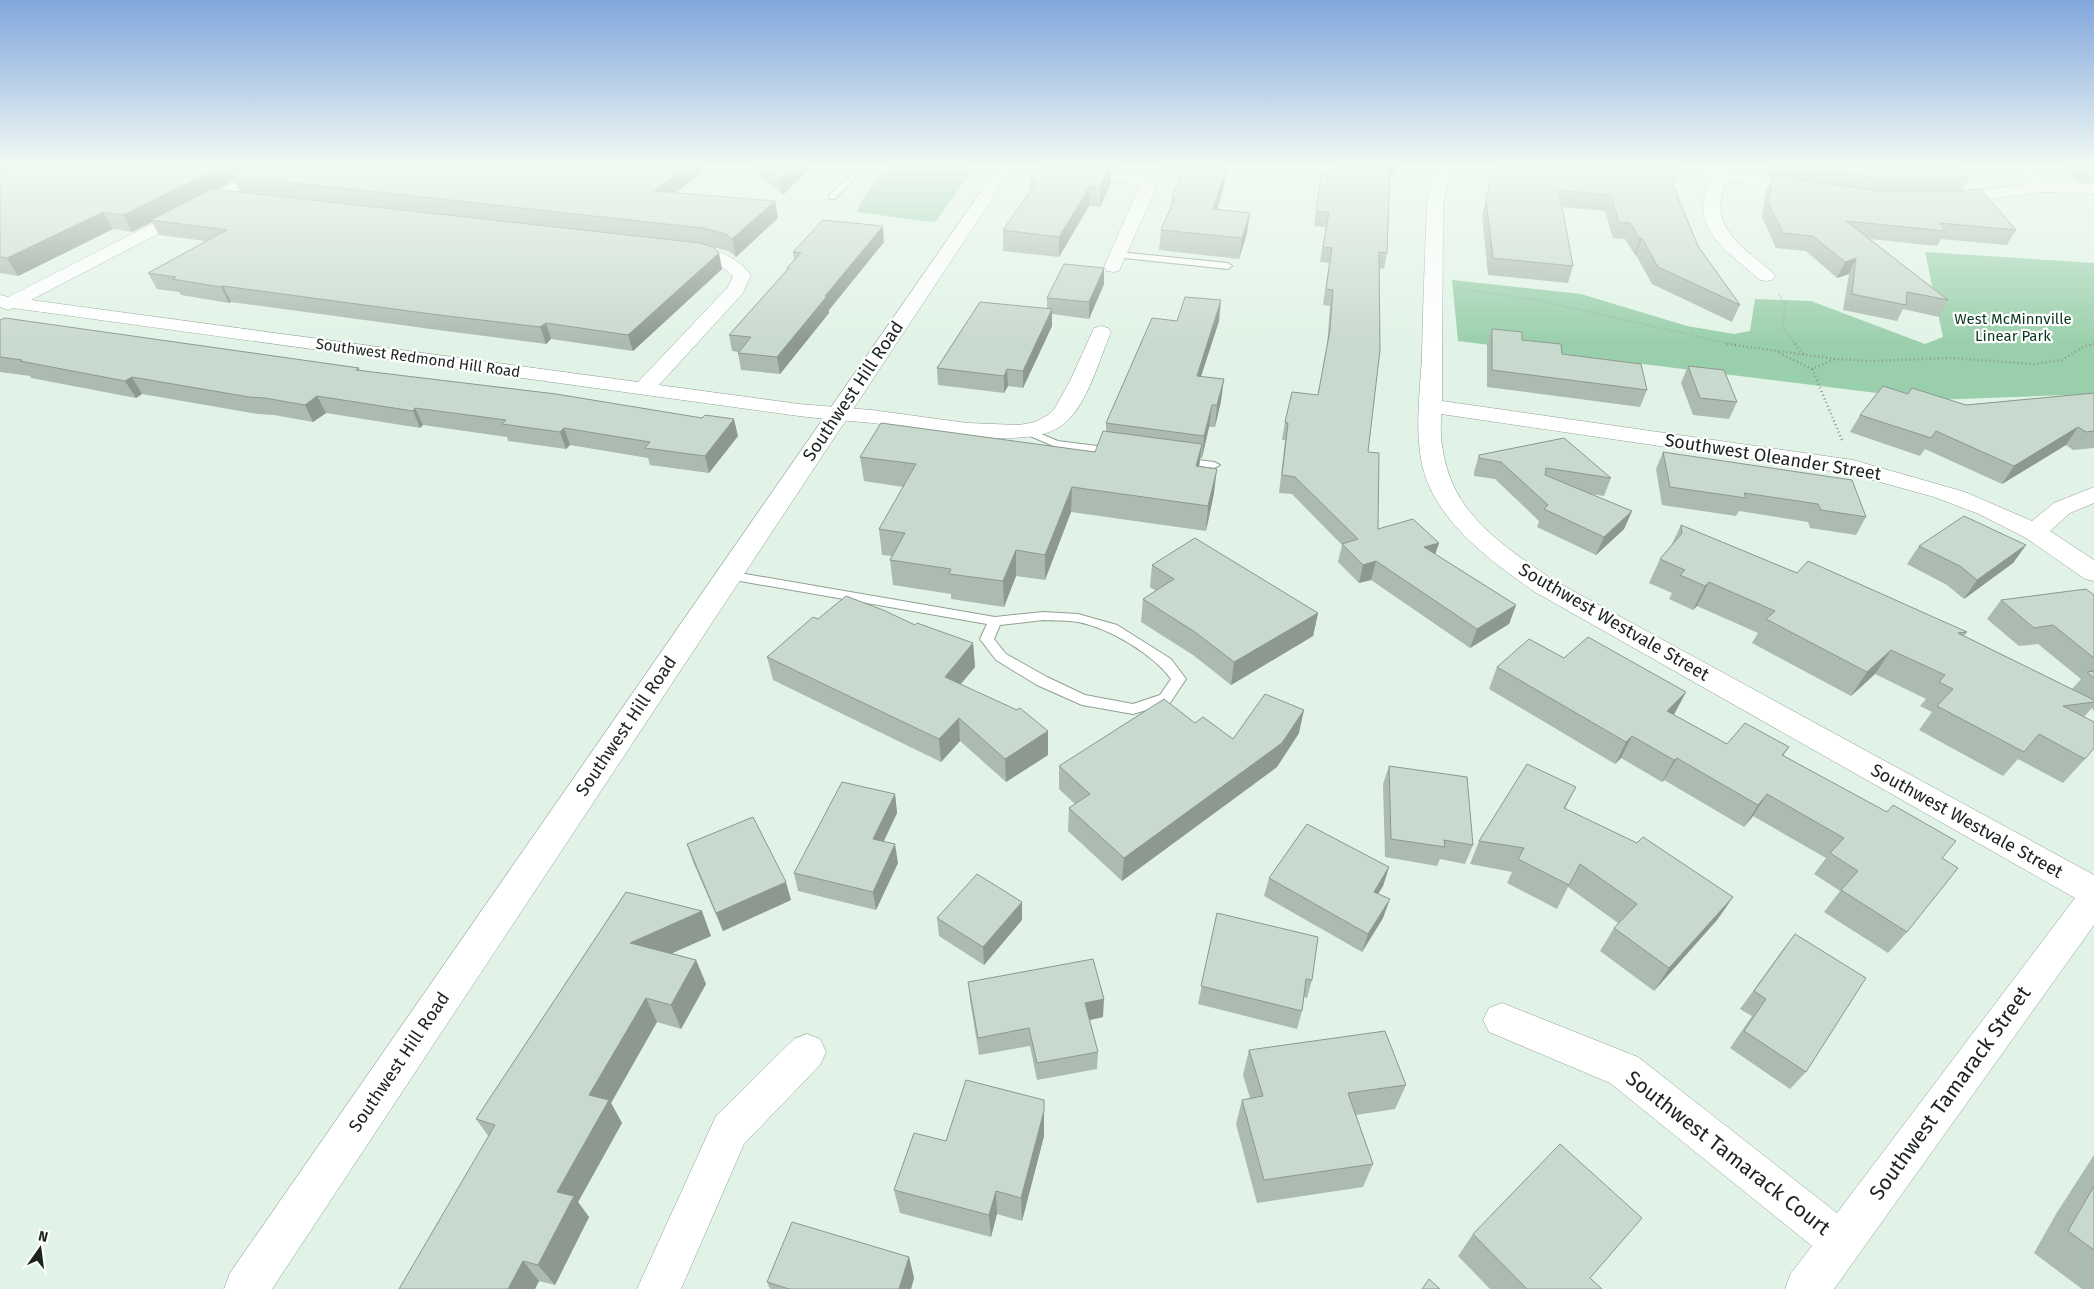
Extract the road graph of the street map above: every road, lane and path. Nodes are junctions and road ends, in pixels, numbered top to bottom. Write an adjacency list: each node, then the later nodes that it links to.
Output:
1 (163, 224): 11 (street)
2 (966, 224): 20 (street, Southwest Hill Road)
3 (1132, 224): 7 (street)
4 (1435, 224): 10 (street, Southwest Westvale Street)
5 (1715, 224): 9 (street)
6 (666, 248): 18 (street)
7 (1115, 261): 8 (lane)
8 (1228, 266)
9 (1766, 276): 15 (path)
10 (1433, 286): 14 (path); 19 (street, Southwest Westvale Street)
11 (4, 304): 18 (street, Southwest Redmond Hill Road)
12 (1101, 332): 21 (street)
13 (2094, 344): 16 (path)
14 (1776, 351): 15 (path); 17 (path)
15 (1804, 355): 16 (path)
16 (1836, 359): 17 (path)
17 (1812, 369): 25 (path)
18 (643, 388): 20 (street, Southwest Redmond Hill Road)
19 (1431, 406): 25 (street, Southwest Oleander Street); 31 (street, Southwest Westvale Street)
20 (836, 415): 21 (street, Southwest Redmond Hill Road); 29 (street, Southwest Hill Road)
21 (1028, 431): 22 (lane)
22 (1126, 453)
23 (1175, 460): 24 (lane)
24 (1214, 465)
25 (1853, 467): 27 (street, Southwest Oleander Street)
26 (2094, 494): 27 (street)
27 (2036, 532): 28 (street, Southwest Oleander Street)
28 (2094, 573)
29 (728, 575): 30 (lane); 36 (street, Southwest Hill Road)
30 (994, 621): 30 (lane)
31 (2094, 892)
32 (2094, 898): 35 (street, Southwest Tamarack Street)
33 (1502, 1020): 35 (street, Southwest Tamarack Court)
34 (807, 1052): 37 (street)
35 (1840, 1242): 38 (street, Southwest Tamarack Street)
36 (246, 1289)
37 (659, 1289)
38 (1807, 1289)

